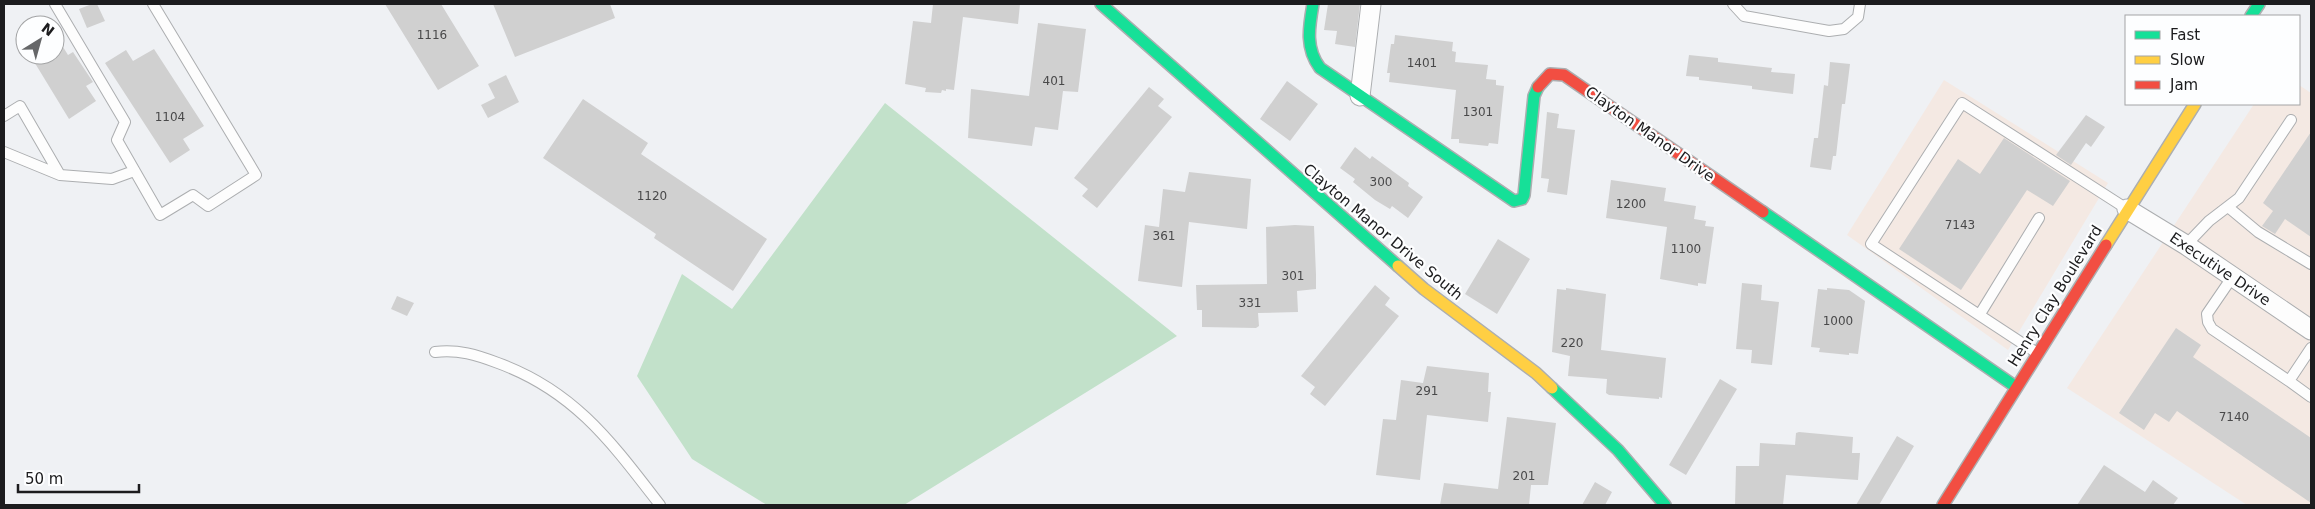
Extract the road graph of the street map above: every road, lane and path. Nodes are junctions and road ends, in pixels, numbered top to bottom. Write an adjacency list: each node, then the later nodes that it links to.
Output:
1 (55, 4): 15 (lane)
2 (153, 4): 15 (lane)
3 (1101, 4): 32 (street, Clayton Manor Drive South)
4 (1314, 4): 10 (street, Clayton Manor Drive)
5 (1371, 4): 10 (street)
6 (1734, 4): 7 (lane)
7 (1860, 4)
8 (2259, 4): 9 (street)
9 (2252, 15)
10 (1360, 96): 29 (street, Clayton Manor Drive)
11 (2194, 105): 18 (street, Henry Clay Boulevard)
12 (4, 116): 16 (lane)
13 (2292, 120): 17 (lane)
14 (4, 152): 16 (lane)
15 (134, 171): 16 (lane)
16 (60, 175)
17 (2228, 207): 20 (lane); 21 (lane)
18 (2127, 209): 20 (street, Executive Drive); 23 (lane); 27 (street, Henry Clay Boulevard)
19 (2039, 218): 23 (lane)
20 (2186, 245): 22 (street, Executive Drive)
21 (2311, 264)
22 (2233, 276): 24 (street, Executive Drive); 28 (lane)
23 (1980, 314): 27 (lane)
24 (2310, 325)
25 (2311, 348): 28 (lane)
26 (435, 352): 31 (lane)
27 (2037, 353): 29 (street, Henry Clay Boulevard)
28 (2289, 381): 30 (lane)
29 (2016, 387): 33 (street, Henry Clay Boulevard)
30 (2311, 396)
31 (660, 505)
32 (1666, 505)
33 (1943, 505)

